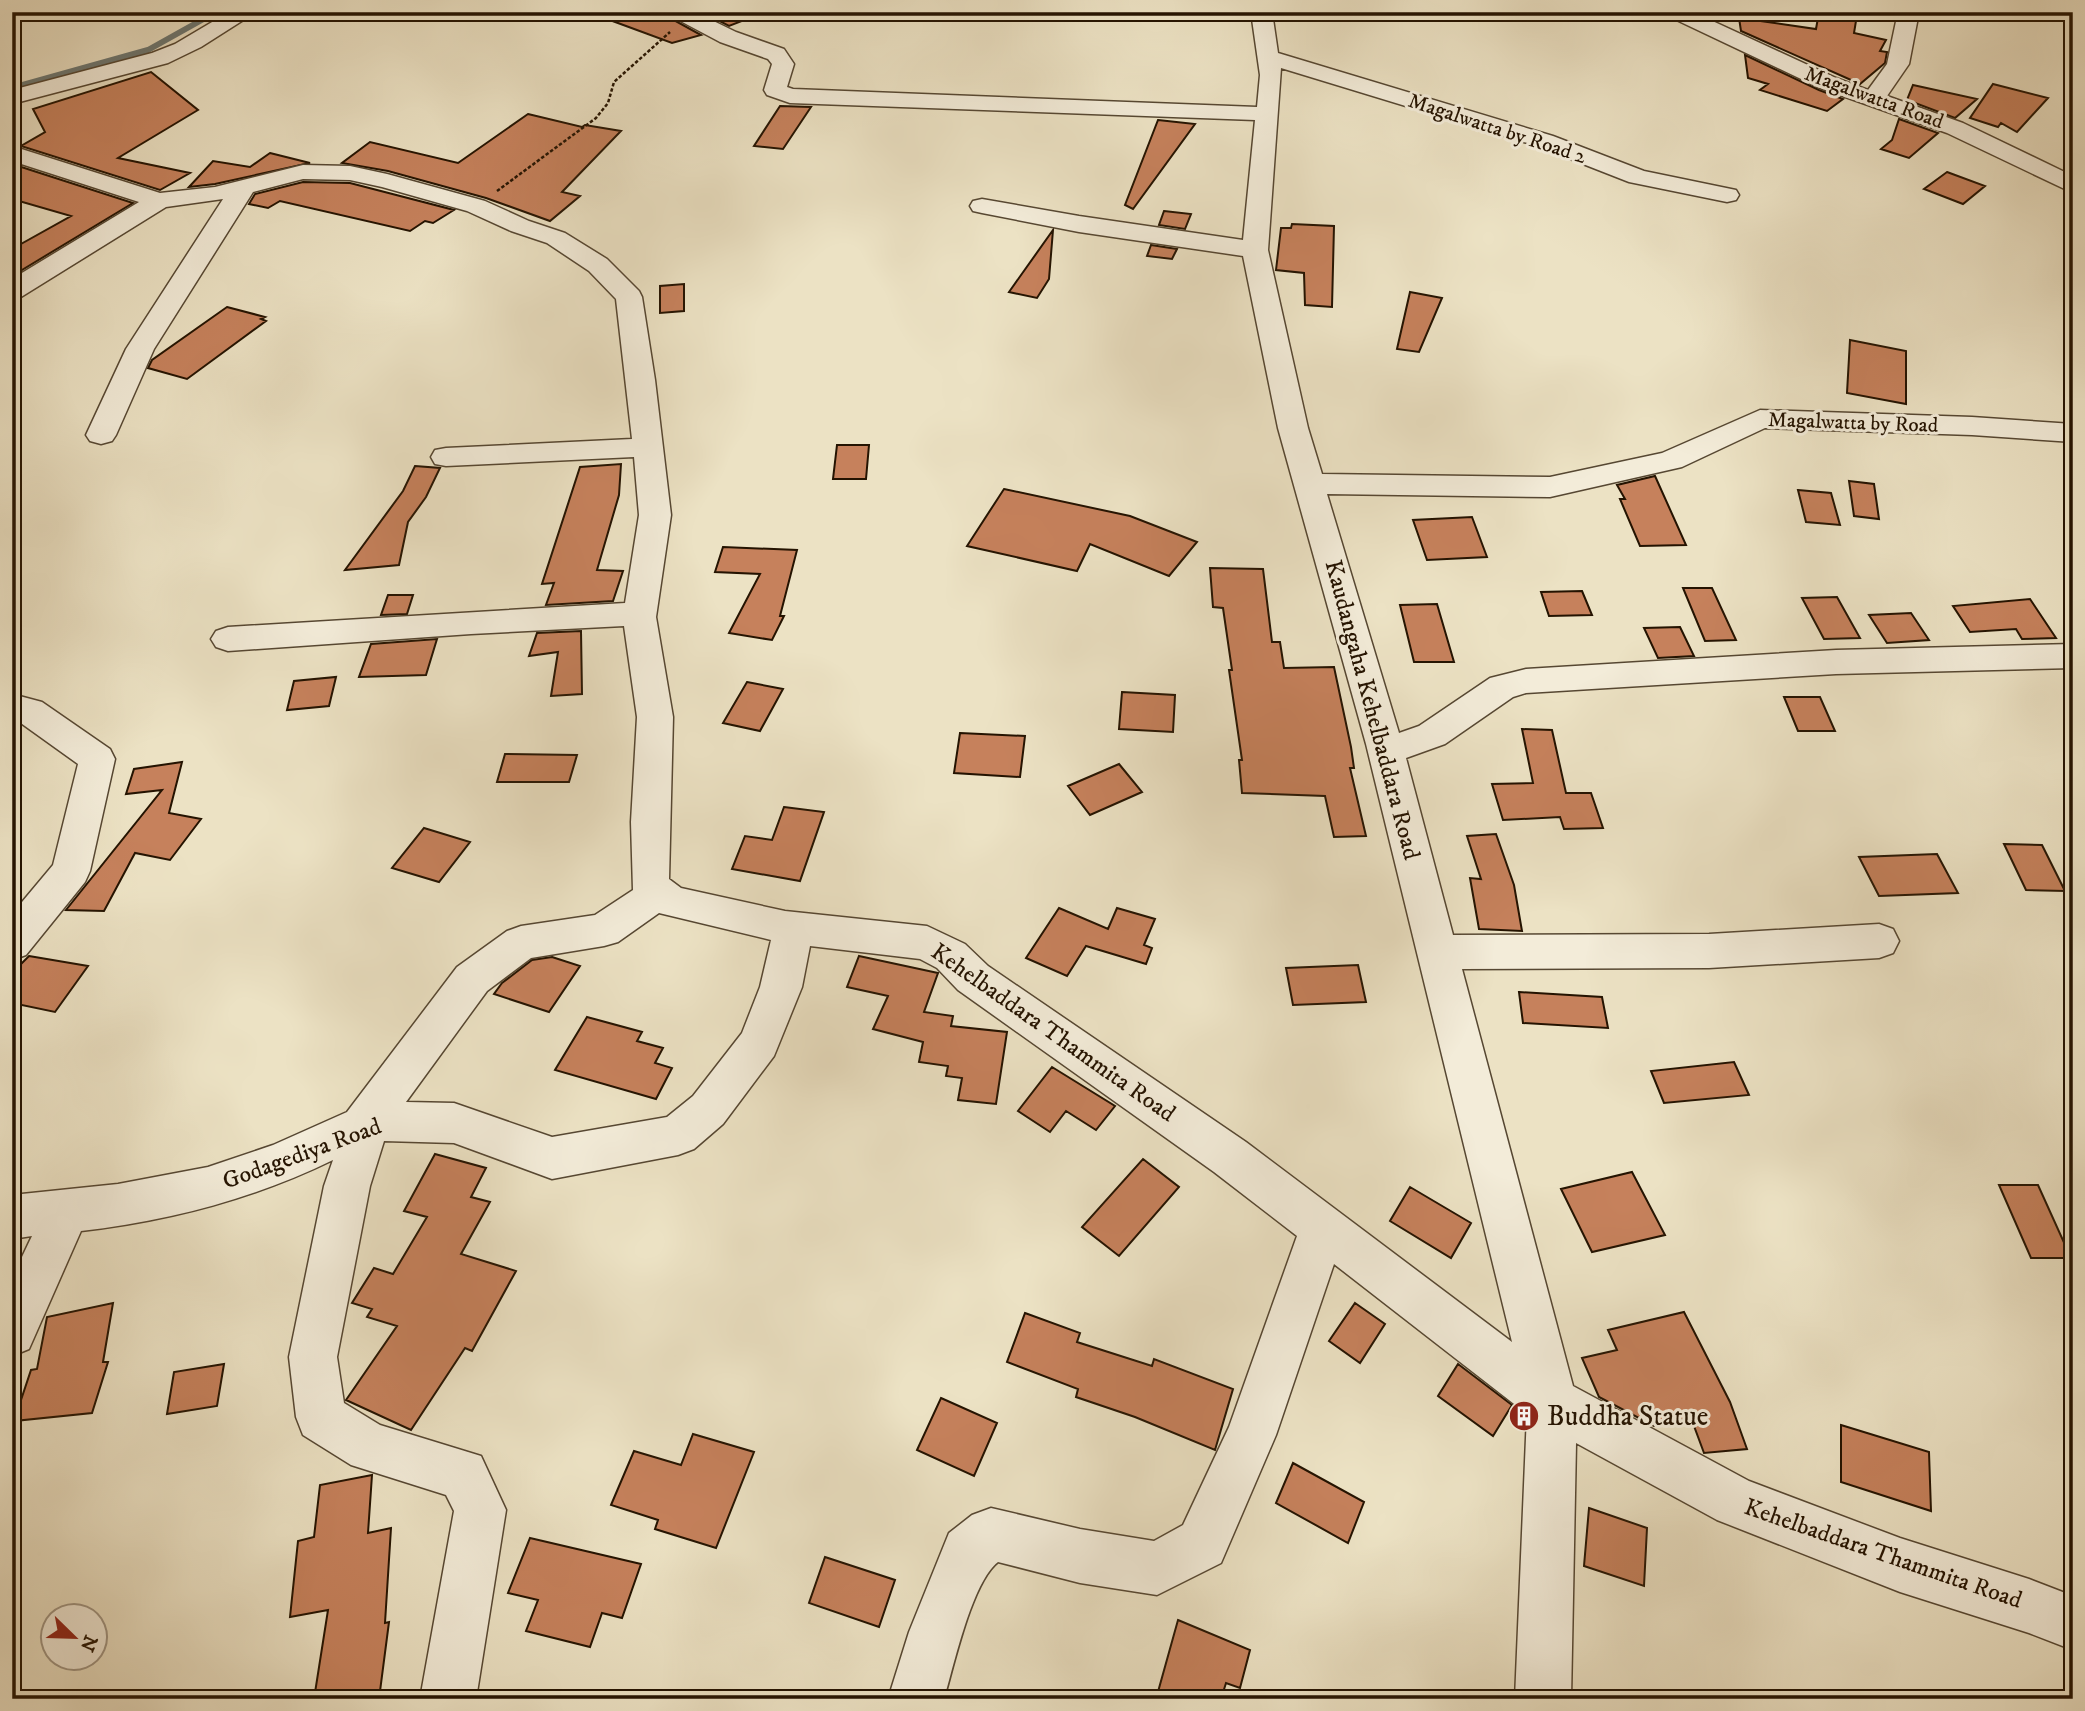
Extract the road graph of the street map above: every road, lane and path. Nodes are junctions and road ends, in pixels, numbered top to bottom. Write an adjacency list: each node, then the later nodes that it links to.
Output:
1 (246, 12): 7 (street)
2 (1261, 12): 6 (street, Kaudangaha Kehelbaddara Road)
3 (1675, 12): 8 (street, Magalwatta Road)
4 (1909, 12): 8 (street)
5 (682, 15): 9 (street); 17 (path)
6 (1268, 57): 9 (street, Kaudangaha Kehelbaddara Road); 15 (street, Magalwatta by Road 2)
7 (12, 97)
8 (1874, 98): 12 (street, Magalwatta Road)
9 (1267, 114): 19 (street, Kaudangaha Kehelbaddara Road)
10 (12, 153): 16 (street)
11 (2073, 167): 12 (street)
12 (2049, 175): 14 (street, Magalwatta Road)
13 (244, 186): 16 (street); 17 (street); 22 (street)
14 (2073, 186)
15 (1727, 195)
16 (160, 200): 20 (street)
17 (476, 205): 23 (street)
18 (982, 206): 19 (street)
19 (1255, 250): 25 (street, Kaudangaha Kehelbaddara Road)
20 (12, 291)
21 (2073, 433): 25 (street, Magalwatta by Road)
22 (101, 435)
23 (648, 447): 24 (street); 26 (street)
24 (446, 457)
25 (1310, 484): 30 (street, Kaudangaha Kehelbaddara Road)
26 (639, 614): 27 (street); 31 (street)
27 (228, 639)
28 (2073, 656): 30 (street)
29 (12, 708): 34 (street)
30 (1386, 751): 35 (street, Kaudangaha Kehelbaddara Road)
31 (660, 893): 32 (street, Kehelbaddara Thammita Road); 36 (street)
32 (794, 928): 36 (street, Godagediya Road); 39 (street, Kehelbaddara Thammita Road)
33 (1879, 941): 35 (street)
34 (12, 943)
35 (1437, 952): 41 (street, Kaudangaha Kehelbaddara Road)
36 (364, 1126): 37 (street, Godagediya Road); 43 (street)
37 (67, 1211): 38 (street, Godagediya Road); 40 (street)
38 (12, 1217)
39 (1323, 1229): 41 (street, Kehelbaddara Thammita Road); 44 (street)
40 (12, 1332)
41 (1552, 1402): 42 (street, Kehelbaddara Thammita Road); 45 (street, Kaudangaha Kehelbaddara Road)
42 (2073, 1623)
43 (448, 1699)
44 (916, 1699)
45 (1543, 1699)

